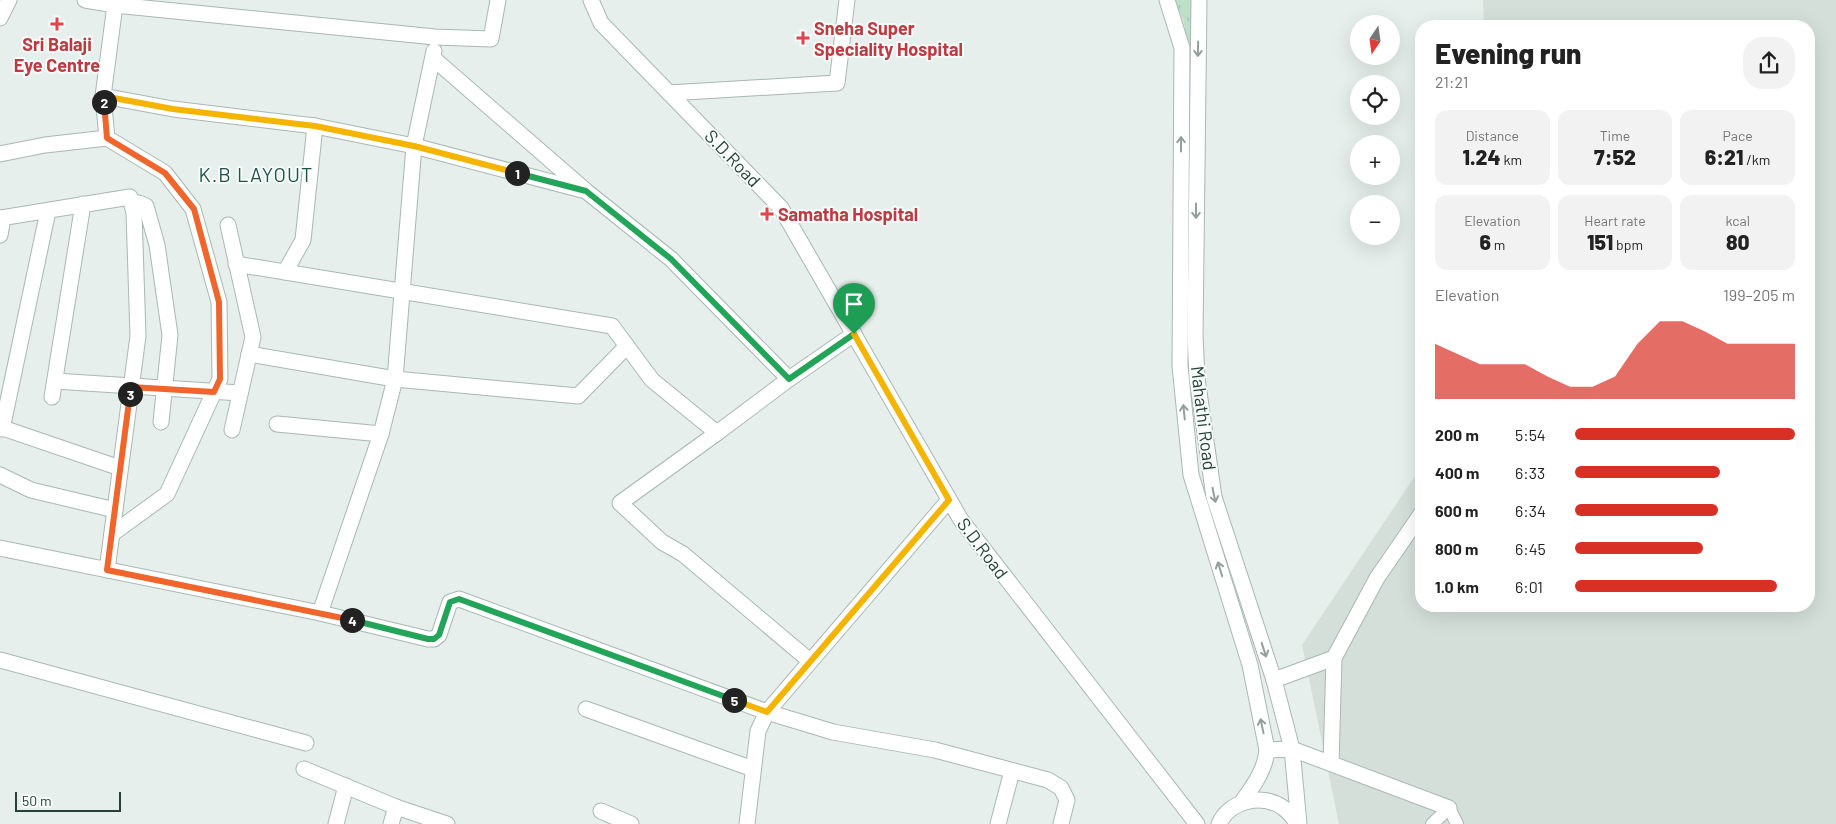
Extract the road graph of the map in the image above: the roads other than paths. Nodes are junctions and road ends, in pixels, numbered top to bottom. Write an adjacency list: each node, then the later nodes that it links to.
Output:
1 (9, 0): 10 (street)
2 (85, 0): 9 (street)
3 (498, 0): 11 (street)
4 (591, 0): 5 (street); 13 (street, S.D.Road)
5 (596, 0)
6 (847, 0): 13 (street)
7 (1167, 0): 33 (street, Mahathi Road, one-way to 7)
8 (1199, 0): 32 (street, Mahathi Road, one-way to 32)
9 (116, 3): 11 (street); 14 (street)
10 (0, 18)
11 (435, 38): 12 (street)
12 (434, 59): 17 (street); 19 (street)
13 (669, 93): 29 (street, S.D.Road)
14 (103, 96): 15 (street); 16 (street)
15 (315, 126): 17 (street); 27 (street)
16 (107, 138): 18 (street); 39 (street)
17 (414, 146): 19 (street); 28 (street)
18 (0, 154)
19 (586, 191): 35 (street)
20 (83, 204): 21 (street); 22 (street); 36 (street)
21 (132, 204): 37 (street); 38 (street)
22 (48, 211): 23 (street); 44 (street)
23 (2, 218): 25 (street)
24 (228, 226): 26 (street)
25 (0, 234)
26 (236, 264): 27 (street); 31 (street)
27 (285, 272): 28 (street)
28 (402, 291): 30 (street); 34 (street)
29 (854, 334): 35 (street); 50 (street, S.D.Road)
30 (627, 346): 34 (street); 46 (street)
31 (249, 354): 34 (street); 40 (street)
32 (1196, 364): 33 (street); 60 (street, Mahathi Road, one-way to 60)
33 (1180, 366): 65 (street, Mahathi Road, one-way to 33)
34 (394, 379): 47 (street)
35 (789, 379): 46 (street)
36 (55, 381): 37 (street); 41 (street)
37 (131, 387): 38 (street); 48 (street)
38 (164, 388): 39 (street); 42 (street)
39 (214, 392): 40 (street); 53 (street)
40 (240, 393): 45 (street)
41 (52, 397)
42 (161, 422)
43 (277, 424): 47 (street)
44 (1, 428): 48 (street)
45 (232, 430)
46 (717, 433): 59 (street)
47 (380, 434): 56 (street)
48 (120, 468): 51 (street)
49 (0, 475): 51 (street)
50 (949, 500): 59 (street); 82 (street, S.D.Road)
51 (115, 510): 53 (street)
52 (1415, 523): 57 (street)
53 (112, 534): 55 (street)
54 (0, 548): 55 (street)
55 (107, 570): 56 (street)
56 (320, 613): 62 (street)
57 (1334, 658): 60 (street); 66 (street)
58 (0, 660): 63 (street)
59 (810, 661): 62 (street)
60 (1274, 680): 64 (street, Mahathi Road)
61 (586, 709): 68 (street)
62 (767, 712): 68 (street); 69 (street)
63 (306, 743)
64 (1292, 749): 65 (street); 66 (street); 84 (street, Mahathi Road)
65 (1267, 750): 71 (street, Mahathi Road)
66 (1331, 764): 73 (street)
67 (304, 769): 70 (street)
68 (753, 769): 79 (street)
69 (1012, 770): 80 (street); 81 (street)
70 (346, 786): 72 (street); 75 (street)
71 (1242, 802): 83 (street, Mahathi Road); 84 (street)
72 (396, 807): 76 (street); 77 (street)
73 (1449, 808): 85 (street); 86 (street)
74 (601, 811): 78 (street)
75 (336, 824)
76 (391, 824)
77 (445, 824)
78 (631, 824)
79 (747, 824)
80 (998, 824)
81 (1061, 824)
82 (1198, 824)
83 (1219, 824)
84 (1298, 824)
85 (1432, 824)
86 (1457, 824)

